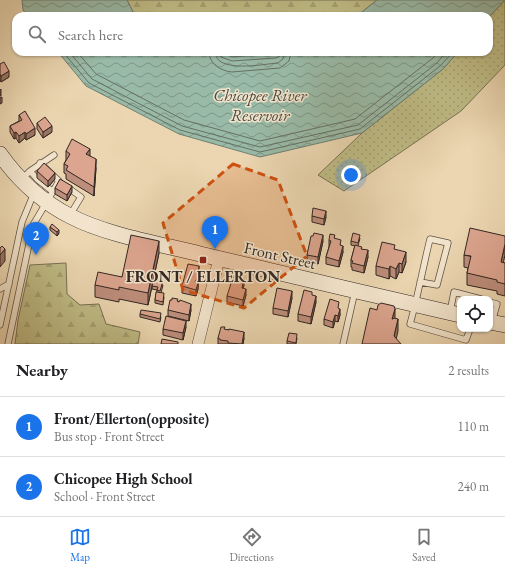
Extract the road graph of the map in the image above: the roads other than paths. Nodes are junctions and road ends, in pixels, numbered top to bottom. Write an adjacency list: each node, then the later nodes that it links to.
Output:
1 (0, 154): 4 (main road, Front Street)
2 (54, 155): 3 (lane)
3 (40, 163): 4 (lane); 5 (lane)
4 (25, 175): 6 (main road, Front Street); 7 (lane)
5 (59, 181): 7 (lane); 8 (lane)
6 (34, 193): 7 (main road, Front Street); 11 (lane)
7 (49, 196): 8 (main road, Front Street); 21 (lane)
8 (70, 216): 9 (main road, Front Street)
9 (219, 259): 13 (main road, Front Street); 22 (street)
10 (420, 282): 10 (lane); 16 (lane)
11 (9, 284): 12 (lane); 19 (lane)
12 (0, 289)
13 (355, 291): 16 (main road, Front Street); 23 (lane)
14 (469, 296): 17 (lane)
15 (493, 303): 18 (lane)
16 (416, 304): 17 (main road, Front Street); 20 (lane)
17 (455, 314)
18 (496, 323)
19 (0, 325)
20 (469, 332)
21 (8, 344)
22 (198, 344)
23 (343, 344)

